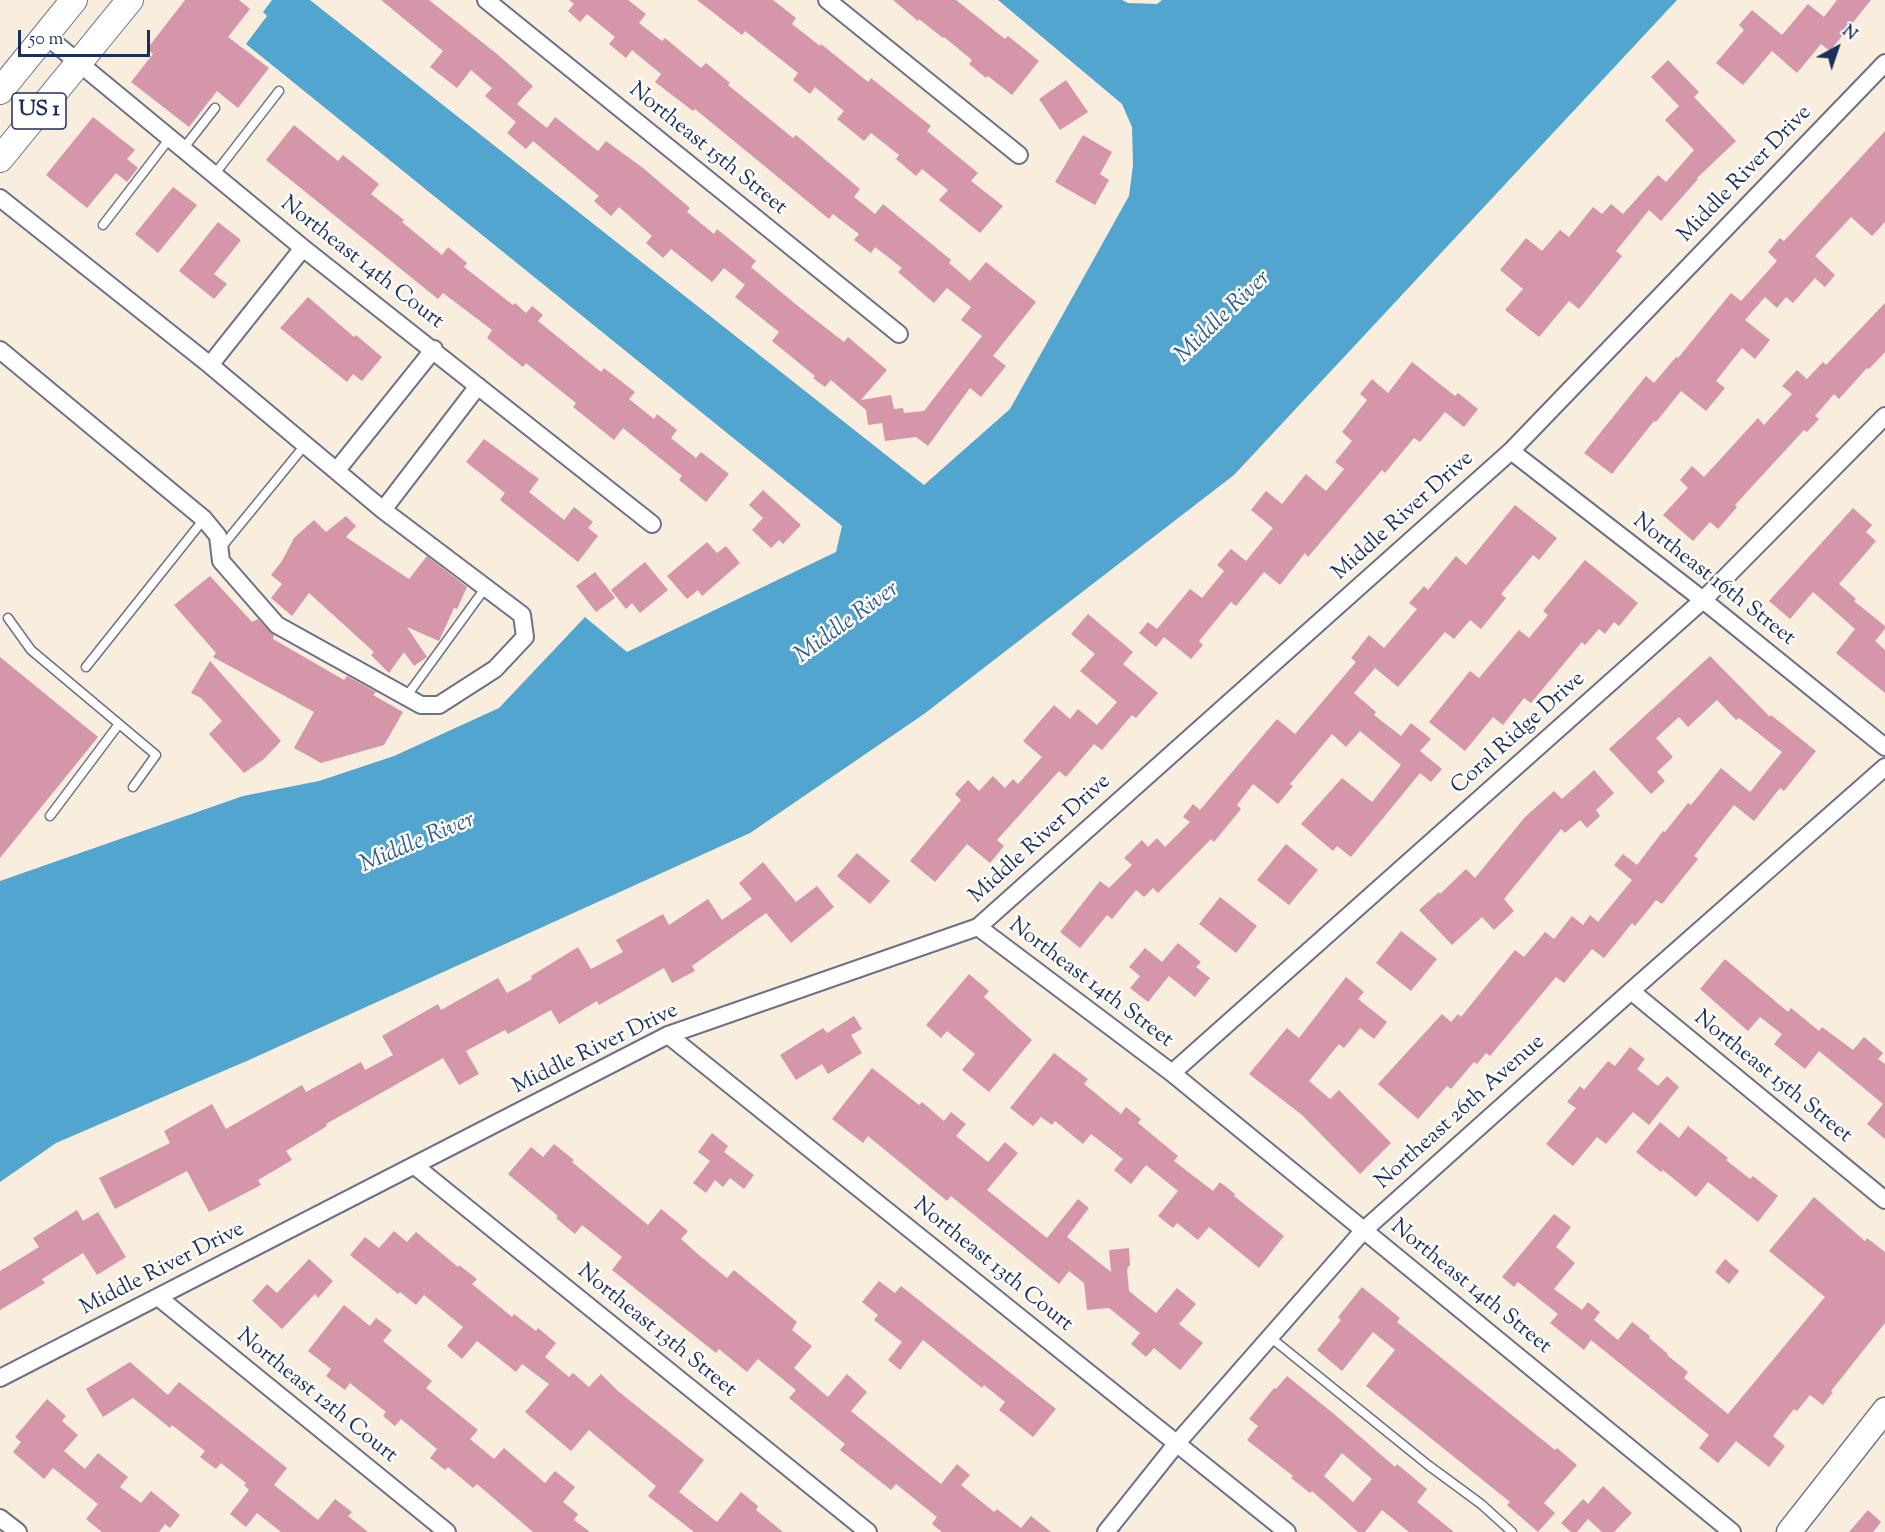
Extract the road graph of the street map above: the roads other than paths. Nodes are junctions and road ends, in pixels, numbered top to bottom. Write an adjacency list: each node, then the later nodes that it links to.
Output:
1 (74, 0): 5 (main road, US 1)
2 (130, 0): 6 (main road, US 1)
3 (486, 0): 18 (street, Northeast 15th Street)
4 (827, 0): 12 (street)
5 (45, 35): 6 (street, Northeast 14th Court); 9 (main road, US 1)
6 (78, 63): 11 (street, Northeast 14th Court); 13 (main road, US 1)
7 (1885, 63): 25 (street, Middle River Drive)
8 (279, 90): 14 (lane)
9 (0, 91)
10 (214, 108): 11 (lane)
11 (176, 144): 14 (street, Northeast 14th Court); 16 (lane)
12 (1019, 155)
13 (0, 159)
14 (214, 175): 17 (street, Northeast 14th Court)
15 (0, 198): 21 (street)
16 (103, 225)
17 (303, 248): 19 (street, Northeast 14th Court); 21 (street)
18 (899, 334)
19 (434, 349): 22 (street, Northeast 14th Court); 26 (street)
20 (0, 350): 28 (street)
21 (210, 365): 24 (street)
22 (478, 386): 27 (street); 29 (street, Northeast 14th Court)
23 (1885, 416): 32 (street, Coral Ridge Drive)
24 (306, 445): 26 (street); 30 (lane)
25 (1511, 451): 32 (street, Northeast 16th Street); 41 (street, Middle River Drive)
26 (337, 471): 27 (street)
27 (383, 510): 31 (street)
28 (204, 519): 30 (street); 34 (lane)
29 (652, 524)
30 (219, 550): 35 (street)
31 (486, 587): 35 (lane); 35 (street)
32 (1703, 600): 37 (street, Northeast 16th Street); 44 (street, Coral Ridge Drive)
33 (8, 618): 36 (lane)
34 (86, 667)
35 (406, 697)
36 (118, 724): 39 (lane); 40 (lane)
37 (1885, 747)
38 (1885, 767): 42 (street, Northeast 26th Avenue)
39 (133, 787)
40 (50, 816)
41 (978, 927): 43 (street, Middle River Drive); 44 (street, Northeast 14th Street)
42 (1631, 991): 46 (street, Northeast 15th Street); 47 (street, Northeast 26th Avenue)
43 (668, 1035): 45 (street, Middle River Drive); 52 (street, Northeast 13th Court)
44 (1172, 1073): 47 (street, Northeast 14th Street)
45 (415, 1166): 48 (street, Middle River Drive); 57 (street, Northeast 13th Street)
46 (1885, 1200)
47 (1364, 1230): 49 (street, Northeast 26th Avenue); 60 (street, Northeast 14th Street)
48 (158, 1297): 50 (street, Middle River Drive); 56 (street, Northeast 12th Court)
49 (1270, 1337): 52 (street, Northeast 26th Avenue); 59 (lane)
50 (0, 1378)
51 (1885, 1410): 61 (street)
52 (1177, 1443): 54 (street, Northeast 13th Court); 58 (street, Northeast 26th Avenue)
53 (0, 1518): 55 (street)
54 (1282, 1531)
55 (18, 1532)
56 (447, 1532)
57 (868, 1532)
58 (1106, 1532)
59 (1512, 1532)
60 (1732, 1532)
61 (1789, 1532)

